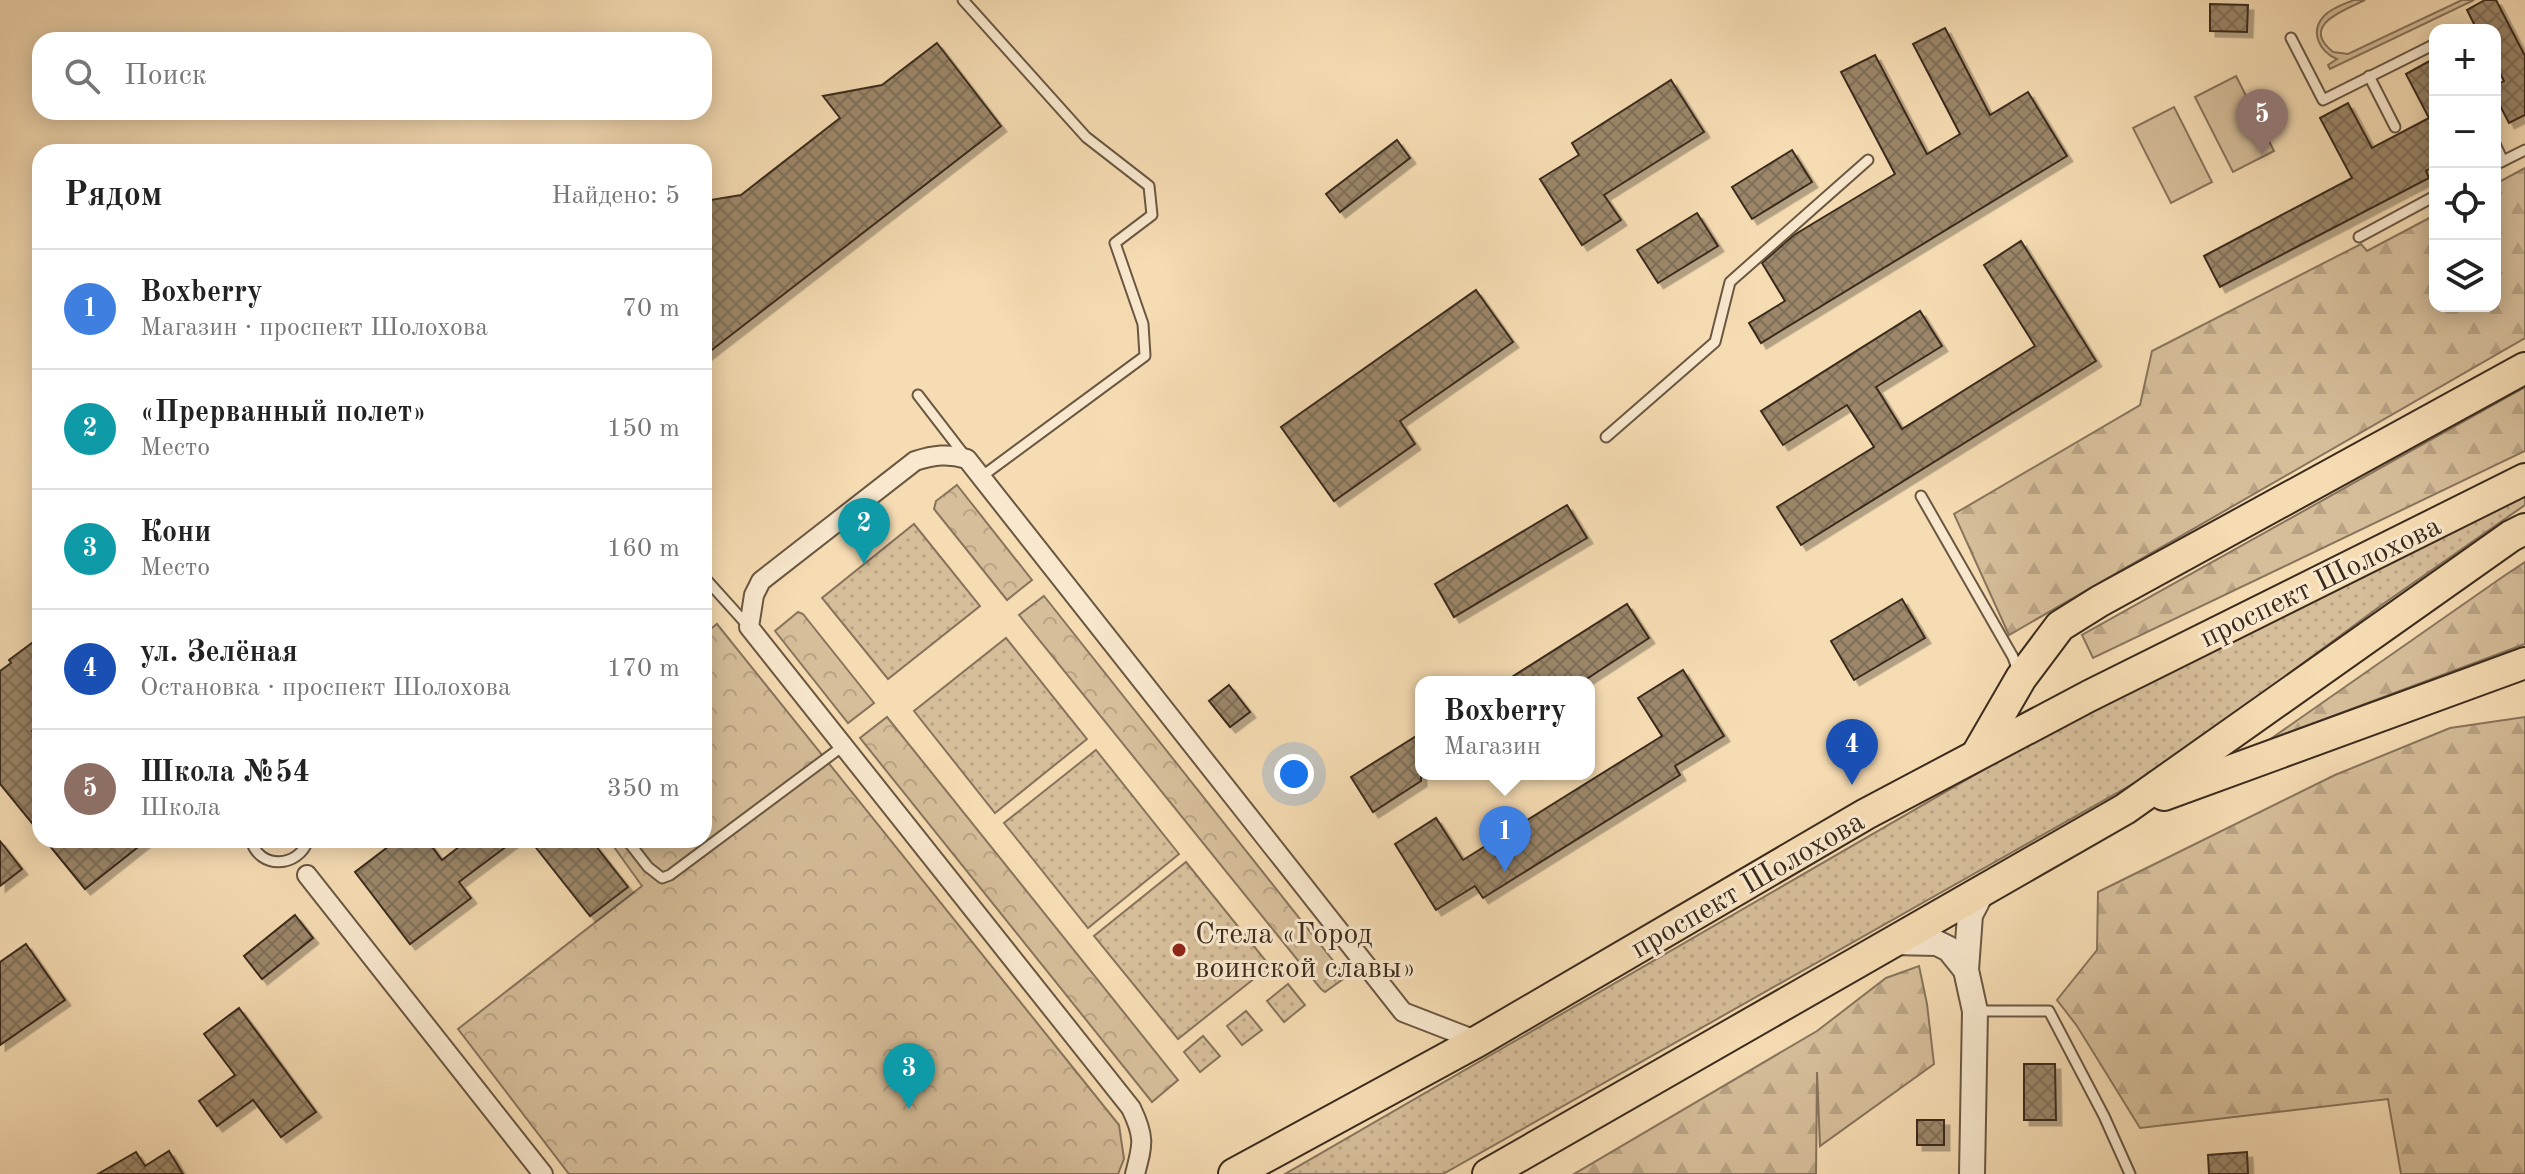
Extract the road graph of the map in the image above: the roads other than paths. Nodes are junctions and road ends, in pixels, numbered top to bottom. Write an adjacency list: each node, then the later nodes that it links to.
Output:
1 (963, 0): 15 (lane)
2 (2291, 38): 4 (lane)
3 (2429, 47): 4 (lane)
4 (2369, 76): 5 (lane)
5 (2395, 127)
6 (2525, 150): 8 (lane)
7 (1868, 160): 13 (lane)
8 (2501, 162)
9 (2429, 199): 10 (lane)
10 (2359, 237)
11 (2525, 368): 22 (main road)
12 (918, 395): 14 (lane)
13 (1606, 437)
14 (967, 459): 15 (street); 20 (street)
15 (981, 477): 37 (street)
16 (2525, 479): 24 (main road, проспект Шолохова)
17 (1921, 496): 22 (lane)
18 (2525, 529): 25 (main road, проспект Шолохова)
19 (712, 586): 20 (lane)
20 (749, 627): 23 (street)
21 (2525, 663): 25 (main road)
22 (2021, 678): 24 (main road)
23 (843, 746): 26 (lane); 39 (street)
24 (1976, 756): 37 (main road, проспект Шолохова)
25 (2125, 809): 33 (main road, проспект Шолохова)
26 (712, 844)
27 (254, 848): 31 (lane)
28 (305, 848): 31 (lane)
29 (633, 848): 30 (lane)
30 (706, 848)
31 (294, 859): 32 (lane)
32 (307, 875): 38 (street)
33 (1983, 890): 34 (main road, проспект Шолохова); 35 (street)
34 (1891, 942): 35 (street); 41 (main road, проспект Шолохова)
35 (1966, 970): 36 (street)
36 (1975, 1011): 42 (street); 43 (lane)
37 (1478, 1041): 40 (main road, проспект Шолохова)
38 (543, 1174)
39 (1135, 1174)
40 (1234, 1174)
41 (1488, 1174)
42 (1972, 1174)
43 (2130, 1174)

